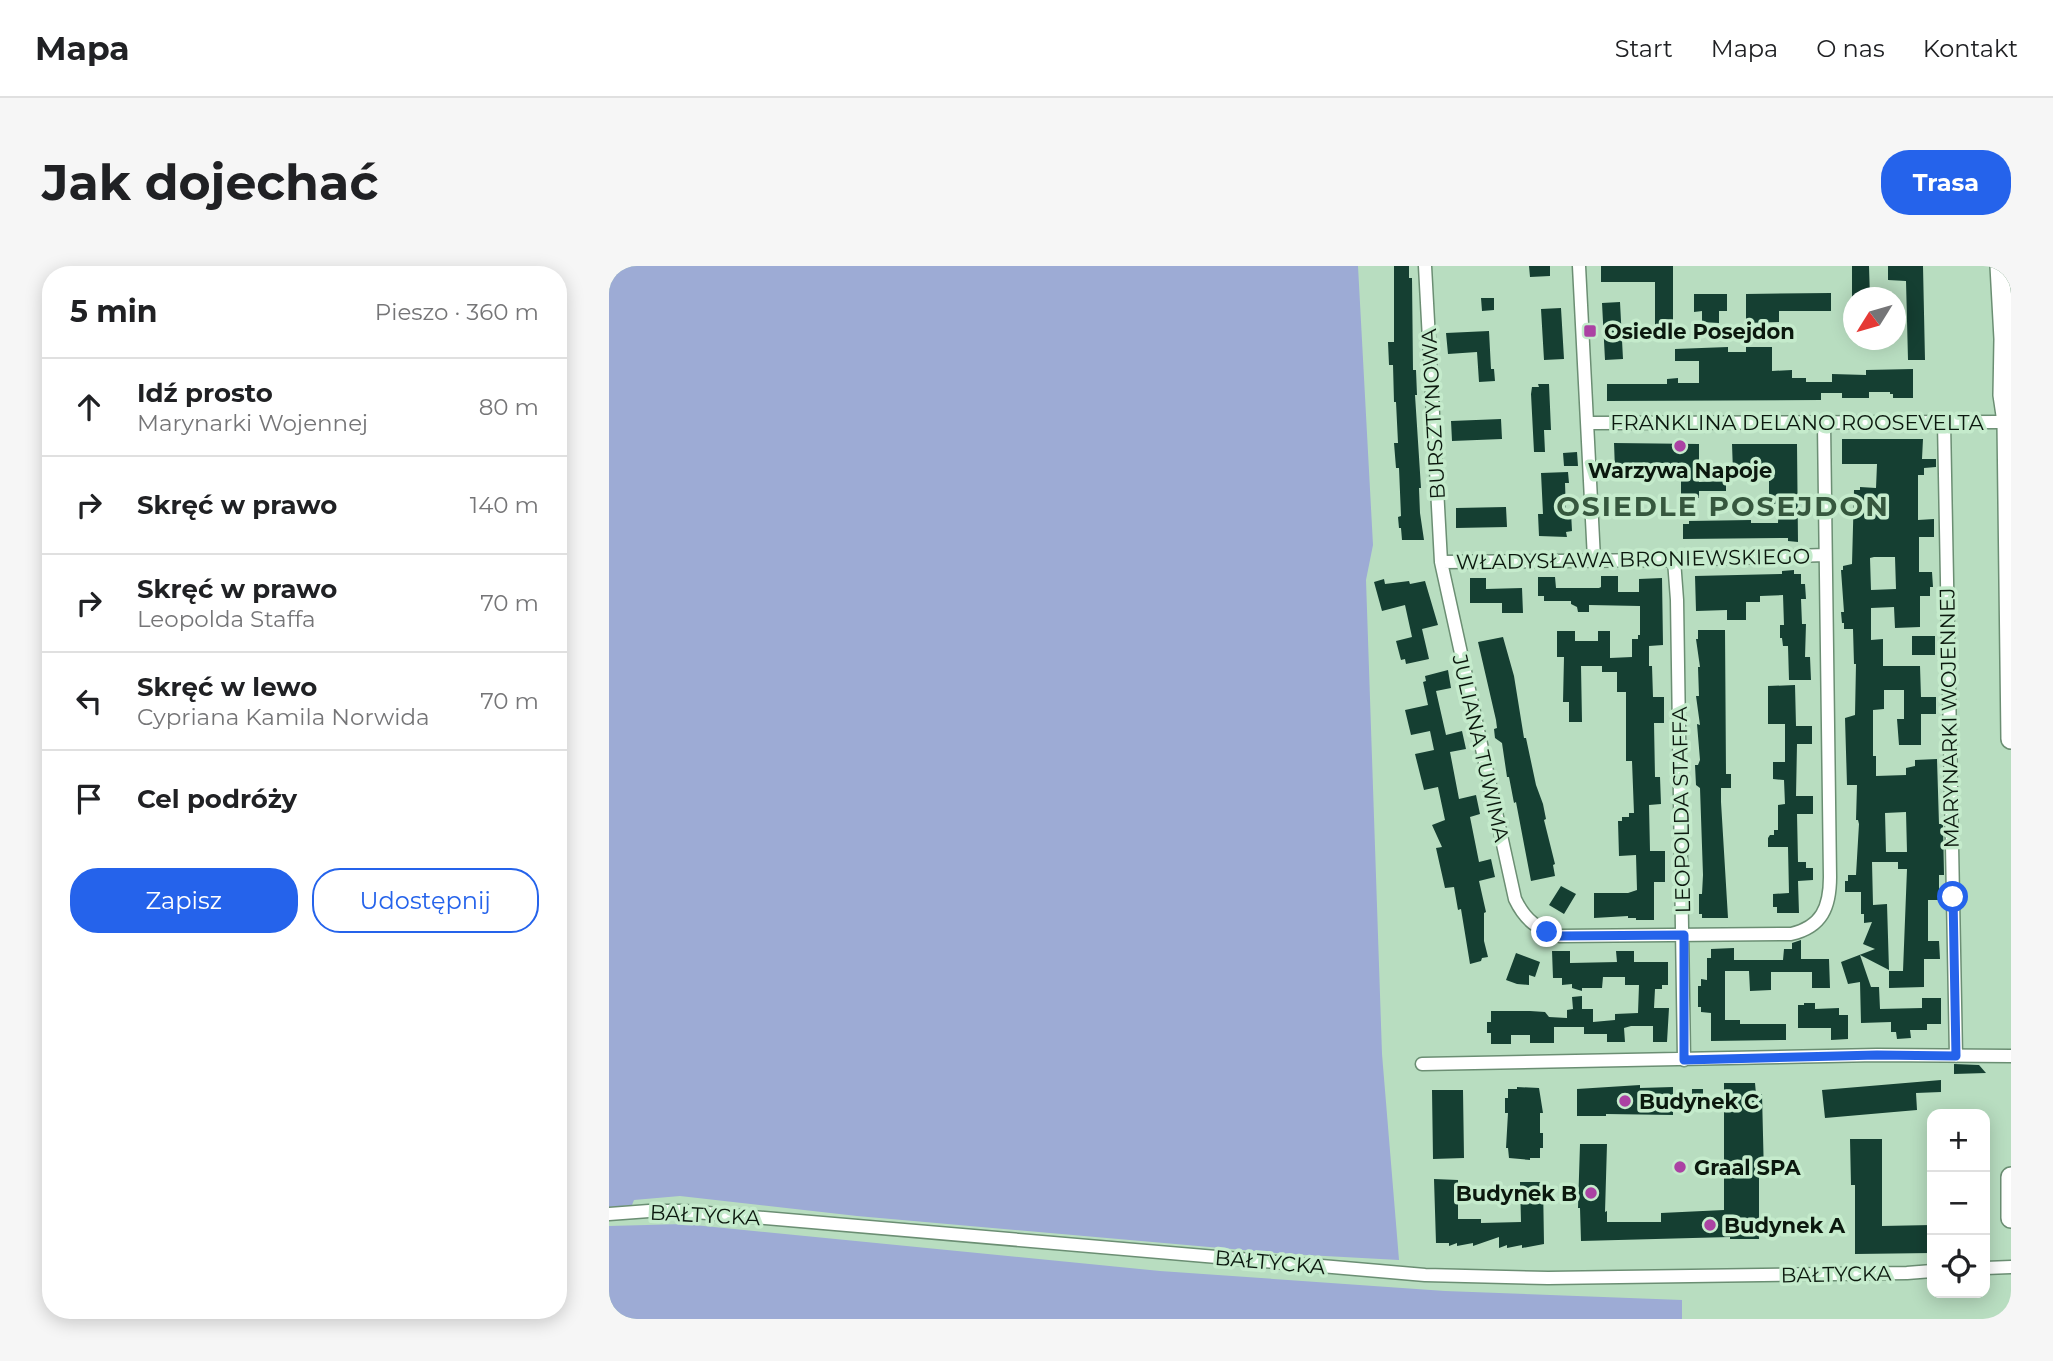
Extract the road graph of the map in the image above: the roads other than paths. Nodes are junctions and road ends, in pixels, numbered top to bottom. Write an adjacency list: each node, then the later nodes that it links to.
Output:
1 (1425, 266): 13 (street, BURSZTYNOWA)
2 (1579, 266): 8 (street)
3 (2000, 266): 4 (street)
4 (2004, 339): 5 (street); 6 (street)
5 (2011, 376)
6 (2009, 416): 7 (street, FRANKLINA DELANO ROOSEVELTA); 14 (street)
7 (1944, 422): 9 (street, FRANKLINA DELANO ROOSEVELTA); 16 (street, MARYNARKI WOJENNEJ)
8 (1587, 423): 9 (street, FRANKLINA DELANO ROOSEVELTA); 11 (street)
9 (1824, 424): 10 (street)
10 (1825, 555): 12 (street, WŁADYSŁAWA BRONIEWSKIEGO); 15 (street)
11 (1594, 559): 12 (street, WŁADYSŁAWA BRONIEWSKIEGO); 13 (street, WŁADYSŁAWA BRONIEWSKIEGO)
12 (1674, 560): 15 (street, LEOPOLDA STAFFA)
13 (1441, 562): 15 (street, JULIANA TUWIMA)
14 (2011, 739)
15 (1684, 935): 18 (street, LEOPOLDA STAFFA)
16 (1956, 1056): 17 (street); 18 (street)
17 (2011, 1056)
18 (1684, 1060): 19 (street)
19 (1422, 1064)
20 (2011, 1177): 22 (street)
21 (609, 1214): 25 (street, BAŁTYCKA)
22 (2011, 1218)
23 (1990, 1268): 24 (street)
24 (2011, 1268)
25 (1927, 1271)

